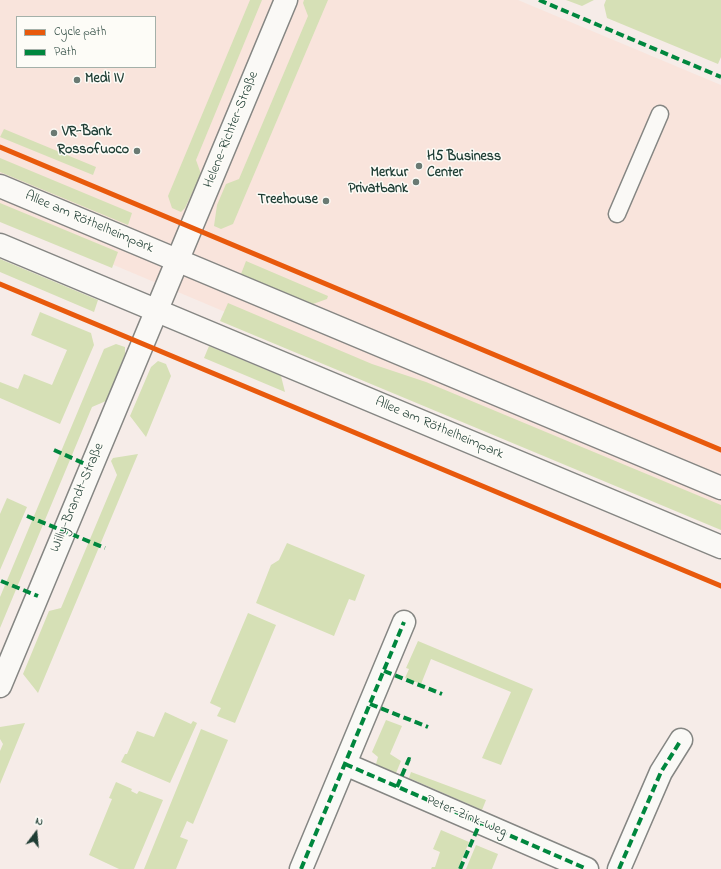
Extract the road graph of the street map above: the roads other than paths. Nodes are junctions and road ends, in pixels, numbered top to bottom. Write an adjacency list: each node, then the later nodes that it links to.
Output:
1 (286, 0): 6 (street, Helene-Richter-Straße)
2 (660, 114): 4 (lane)
3 (0, 186): 6 (street, Allee am Röthelheimpark)
4 (617, 214)
5 (0, 245): 7 (street, Allee am Röthelheimpark)
6 (178, 261): 7 (street); 8 (street, Allee am Röthelheimpark)
7 (157, 311): 9 (street, Allee am Röthelheimpark); 11 (street, Willy-Brandt-Straße)
8 (721, 488)
9 (721, 547)
10 (404, 622): 13 (street)
11 (0, 686)
12 (681, 740): 16 (street)
13 (346, 764): 14 (street); 15 (street, Peter-Zink-Weg)
14 (301, 869)
15 (587, 869)
16 (619, 869)

